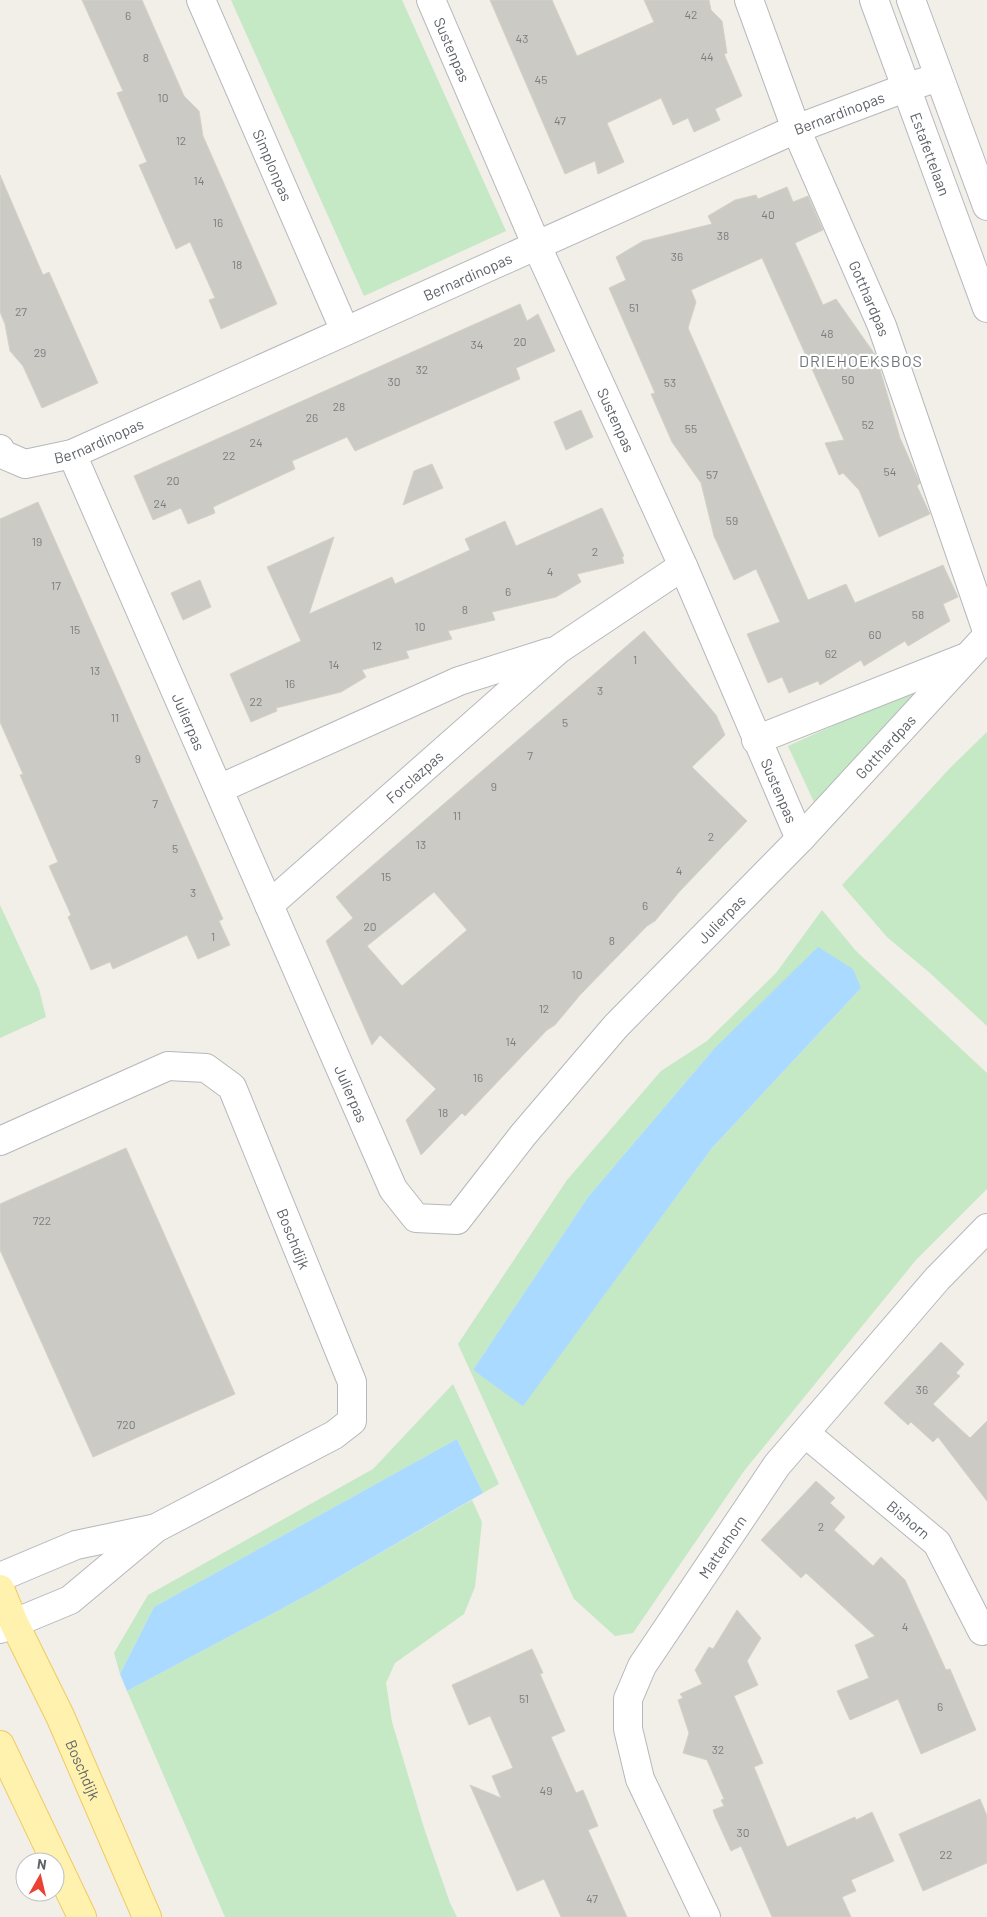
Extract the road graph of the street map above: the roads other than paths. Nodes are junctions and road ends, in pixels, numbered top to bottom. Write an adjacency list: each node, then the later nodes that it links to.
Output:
1 (201, 0): 12 (street, Simplonpas)
2 (430, 0): 10 (street, Sustenpas)
3 (749, 0): 8 (street, Gotthardpas)
4 (874, 0): 7 (street, Estafettelaan)
5 (910, 0): 6 (street)
6 (939, 77): 7 (street, Bernardinopas); 9 (street)
7 (905, 88): 8 (street, Bernardinopas); 11 (street, Estafettelaan)
8 (796, 128): 10 (street, Bernardinopas); 16 (street, Gotthardpas)
9 (987, 206)
10 (536, 244): 12 (street, Bernardinopas); 15 (street, Sustenpas)
11 (987, 308)
12 (345, 331): 14 (street, Bernardinopas)
13 (0, 449): 14 (street, Bernardinopas)
14 (72, 454): 20 (street, Julierpas)
15 (683, 566): 18 (street, Forclazpas); 19 (street, Sustenpas)
16 (987, 631)
17 (978, 646): 19 (street, Gotthardpas); 21 (street, Gotthardpas)
18 (559, 649): 20 (street, Forclazpas); 22 (street, Forclazpas)
19 (756, 740): 21 (street, Sustenpas)
20 (219, 789): 22 (street, Julierpas)
21 (800, 839): 22 (street, Julierpas)
22 (269, 905)
23 (0, 1140): 26 (street, Boschdijk)
24 (987, 1228): 25 (street, Matterhorn)
25 (805, 1434): 30 (street, Bishorn); 34 (street, Matterhorn)
26 (156, 1528): 27 (street, Boschdijk); 29 (street, Boschdijk)
27 (0, 1577)
28 (0, 1589): 29 (main road, Boschdijk)
29 (7, 1626): 33 (main road, Boschdijk)
30 (982, 1631)
31 (0, 1745): 32 (main road)
32 (82, 1917)
33 (147, 1917)
34 (706, 1917)

